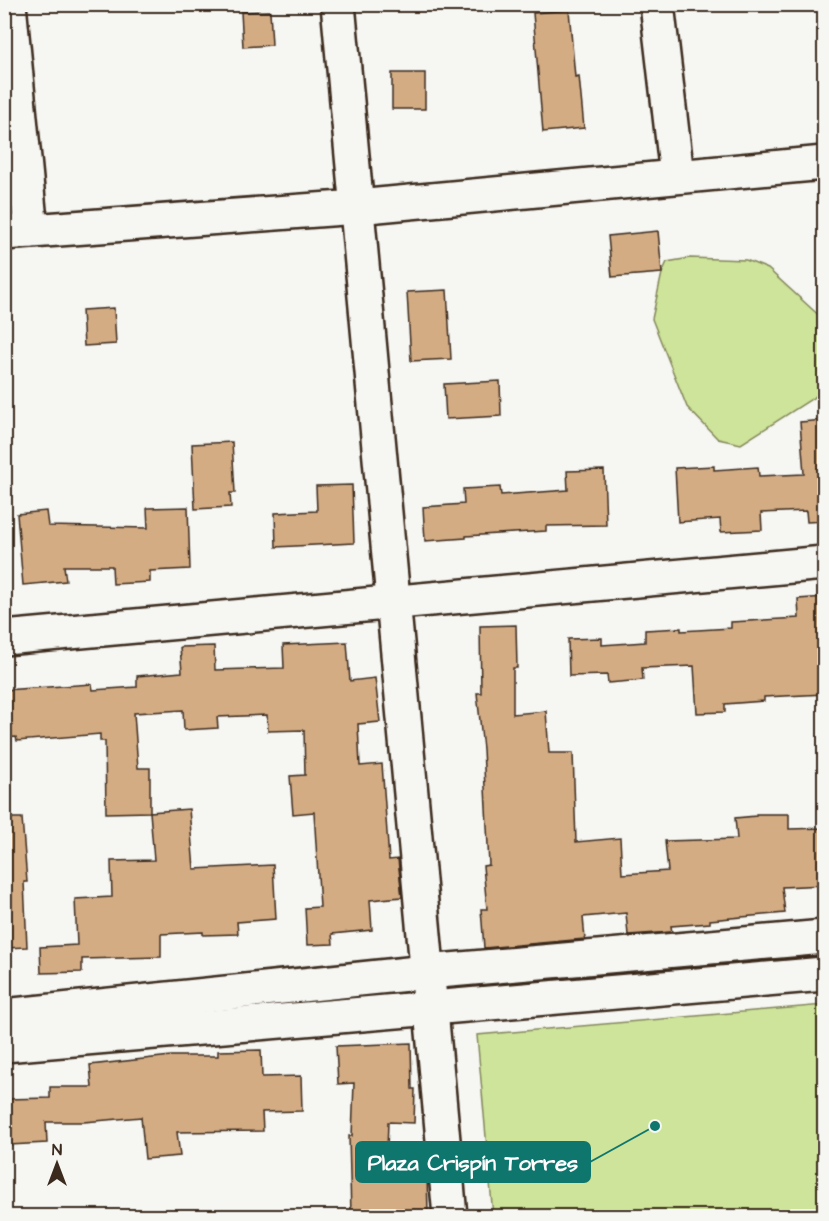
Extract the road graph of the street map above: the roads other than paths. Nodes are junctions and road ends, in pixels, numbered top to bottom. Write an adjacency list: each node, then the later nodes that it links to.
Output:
1 (9, 4): 7 (street)
2 (338, 4): 6 (street)
3 (657, 4): 5 (street)
4 (825, 163): 5 (street)
5 (677, 176): 6 (street)
6 (357, 207): 7 (street); 9 (street)
7 (18, 232)
8 (825, 563): 9 (street)
9 (393, 602): 10 (street); 12 (street)
10 (4, 638)
11 (825, 937): 12 (street)
12 (427, 972): 14 (street); 15 (street)
13 (825, 974): 14 (street)
14 (431, 1008): 16 (street); 17 (street)
15 (4, 1016)
16 (4, 1045)
17 (450, 1216)

